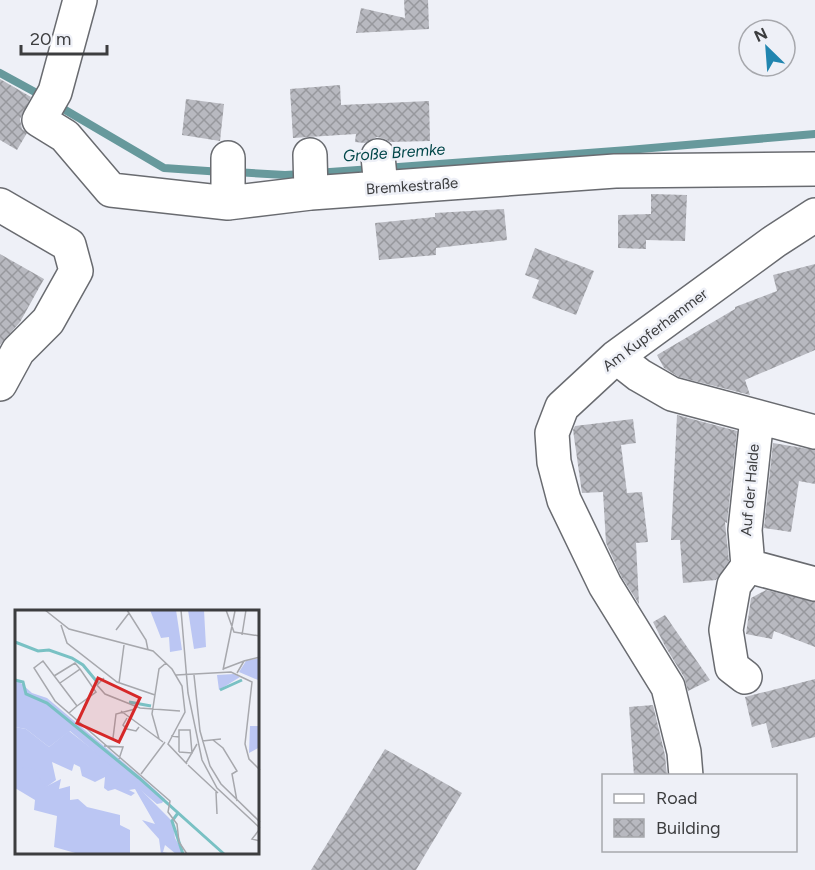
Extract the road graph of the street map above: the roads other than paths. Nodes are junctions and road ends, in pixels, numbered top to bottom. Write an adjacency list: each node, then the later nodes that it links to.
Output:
1 (80, 0): 2 (street, Bremkestraße)
2 (815, 169)
3 (0, 205): 6 (street)
4 (815, 215): 5 (street, Am Kupferhammer)
5 (616, 357): 7 (street); 12 (street, Am Kupferhammer)
6 (0, 384)
7 (757, 417): 8 (street); 9 (street, Auf der Halde)
8 (815, 432)
9 (748, 566): 10 (street); 11 (street)
10 (815, 584)
11 (745, 677)
12 (686, 774)

